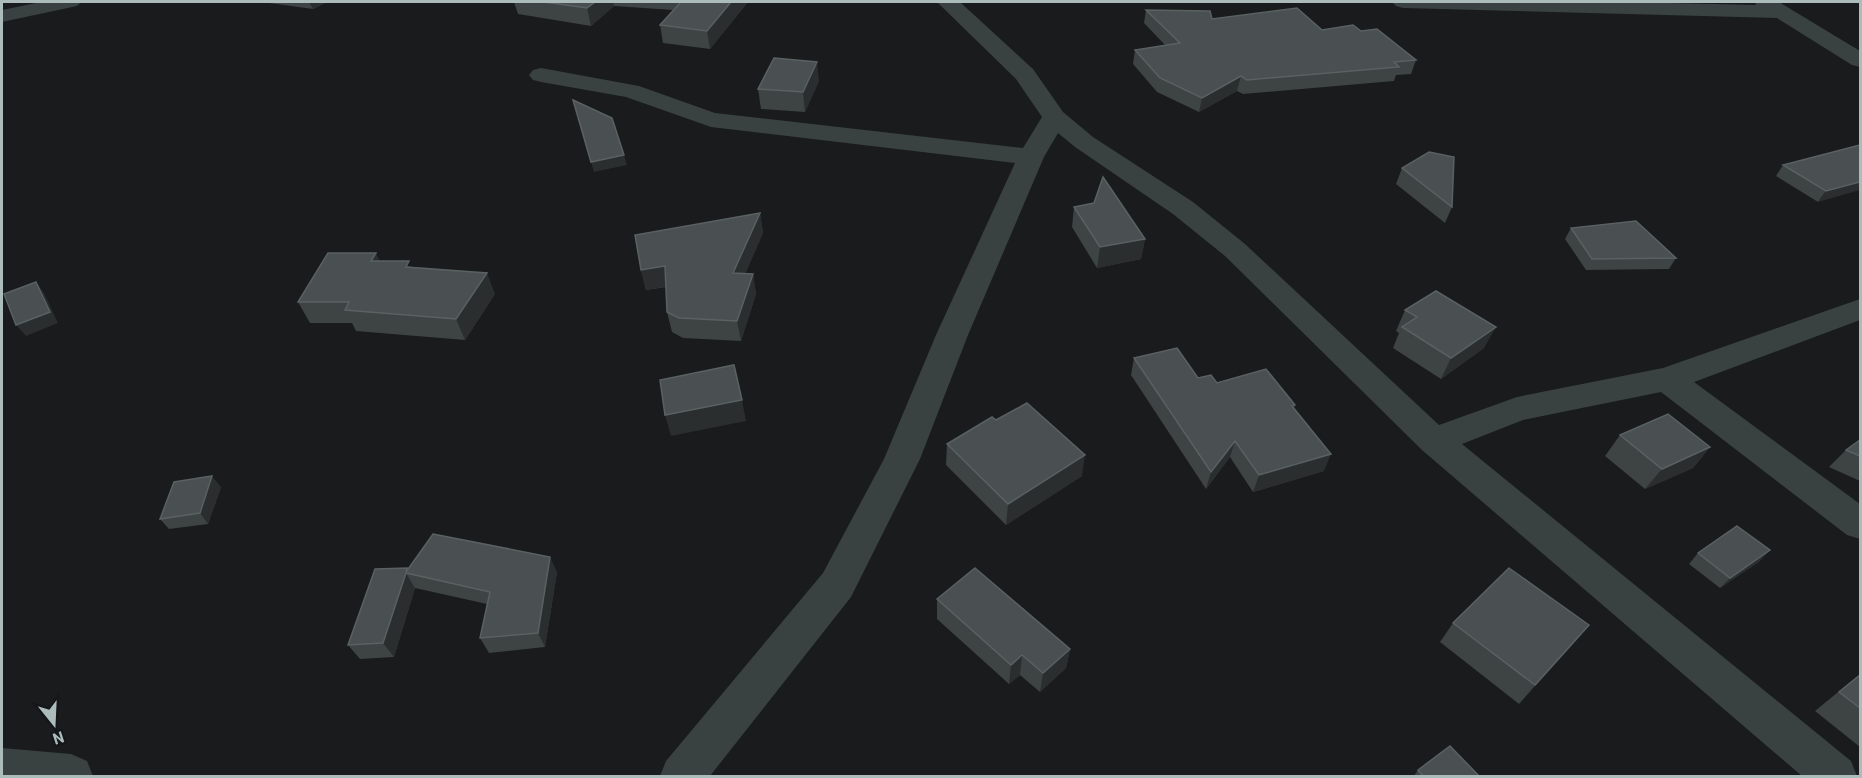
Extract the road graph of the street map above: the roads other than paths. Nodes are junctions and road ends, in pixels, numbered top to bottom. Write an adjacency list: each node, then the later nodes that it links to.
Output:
1 (70, 2): 5 (street)
2 (948, 2): 8 (street)
3 (1403, 2): 4 (street)
4 (1774, 7): 6 (street)
5 (2, 16)
6 (1855, 51)
7 (541, 75): 9 (street)
8 (1054, 117): 9 (street); 12 (street)
9 (1031, 157): 16 (street)
10 (1855, 316): 11 (street)
11 (1667, 379): 12 (street); 13 (street)
12 (1434, 441): 17 (street)
13 (1860, 524)
14 (2, 770): 15 (street)
15 (71, 777)
16 (682, 777)
17 (1835, 777)

